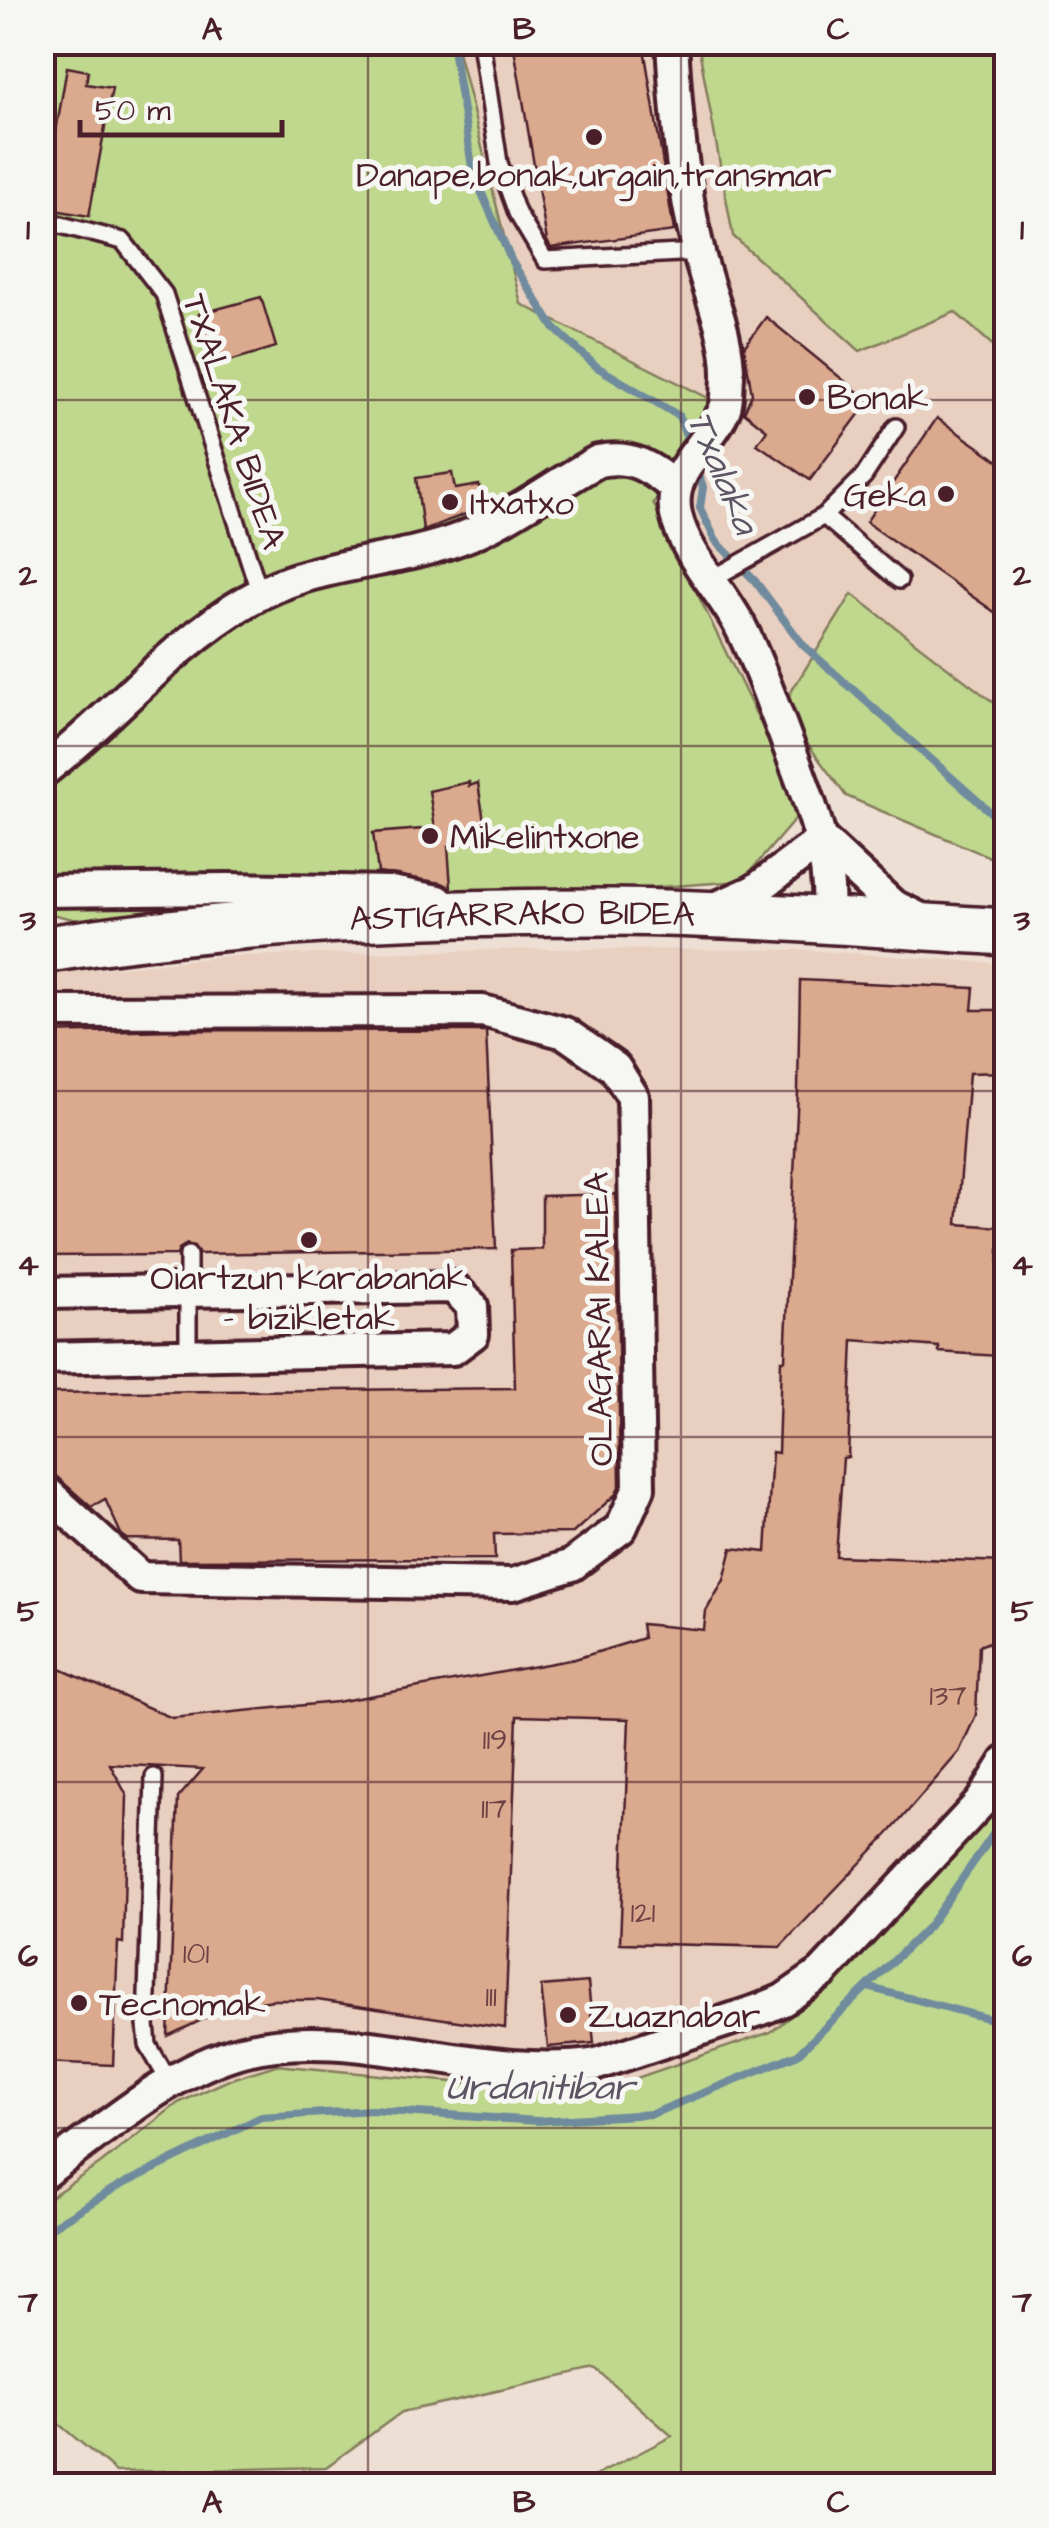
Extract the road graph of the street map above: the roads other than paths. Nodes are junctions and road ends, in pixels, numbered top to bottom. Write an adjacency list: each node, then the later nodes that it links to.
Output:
1 (480, 42): 4 (lane)
2 (672, 42): 4 (street)
3 (42, 220): 10 (lane, TXALAKA BIDEA)
4 (698, 252): 6 (street)
5 (896, 427): 7 (lane)
6 (680, 476): 8 (street); 10 (street)
7 (824, 516): 8 (lane); 9 (lane)
8 (720, 574): 12 (street)
9 (900, 580)
10 (260, 594): 11 (street)
11 (42, 772)
12 (822, 840): 14 (street); 16 (street); 17 (street)
13 (42, 891): 15 (street)
14 (700, 914): 15 (main road, ASTIGARRAKO BIDEA); 16 (main road, ASTIGARRAKO BIDEA)
15 (442, 916): 19 (main road, ASTIGARRAKO BIDEA)
16 (828, 921): 17 (main road, ASTIGARRAKO BIDEA)
17 (939, 928): 18 (main road, ASTIGARRAKO BIDEA)
18 (1006, 932)
19 (42, 950)
20 (42, 1012): 26 (street, OLAGARAI KALEA)
21 (188, 1254): 22 (lane)
22 (188, 1290): 23 (street); 24 (lane); 24 (street)
23 (42, 1293)
24 (188, 1354): 25 (street)
25 (42, 1358)
26 (42, 1488)
27 (1006, 1762): 29 (street)
28 (154, 1777): 29 (lane)
29 (170, 2083): 30 (street)
30 (42, 2174)

